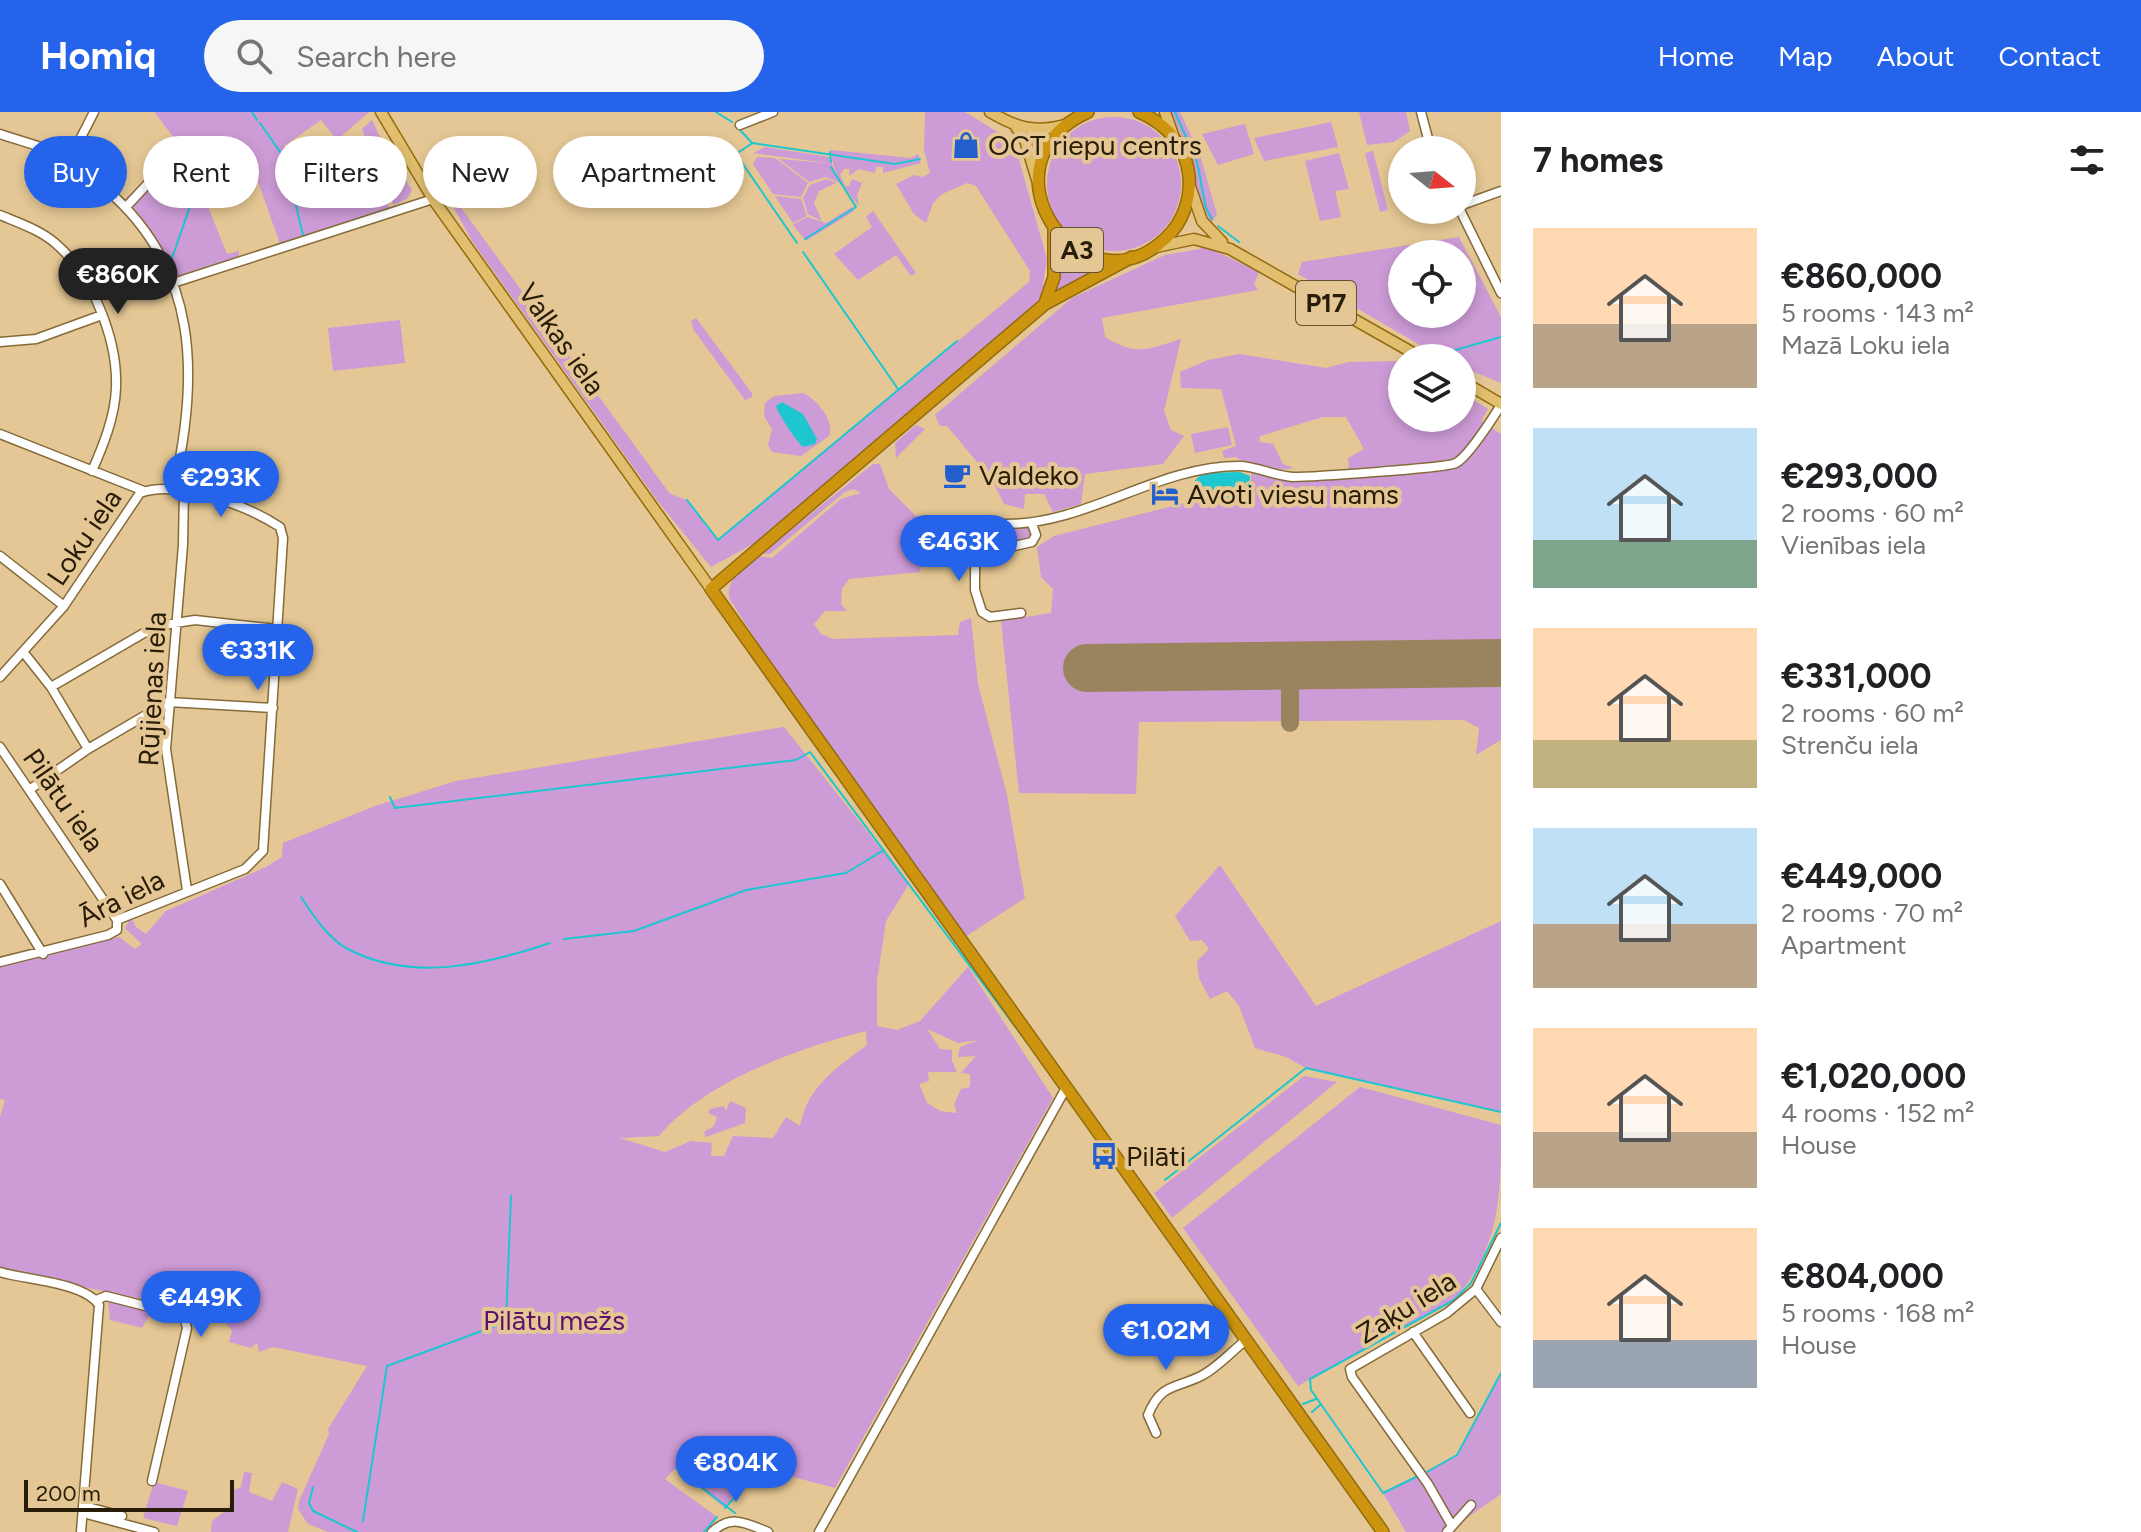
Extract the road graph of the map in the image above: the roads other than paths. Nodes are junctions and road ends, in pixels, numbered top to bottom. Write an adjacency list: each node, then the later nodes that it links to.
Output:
1 (94, 112): 13 (street)
2 (381, 112): 17 (main road, Valkas iela)
3 (773, 112): 10 (street)
4 (990, 112): 11 (main road)
5 (1088, 112): 9 (highway)
6 (1139, 112): 15 (highway)
7 (1165, 112): 15 (main road)
8 (1421, 112): 14 (street)
9 (1067, 120): 11 (main road); 18 (highway)
10 (740, 125)
11 (1016, 127): 18 (main road)
12 (0, 134): 16 (street)
13 (82, 136)
14 (1427, 136)
15 (1174, 137): 19 (highway)
16 (24, 143)
17 (423, 182)
18 (1038, 183): 29 (highway, A3)
19 (1189, 183): 30 (highway, A3); 31 (main road, P17)
20 (143, 189): 24 (street)
21 (1501, 191): 22 (street)
22 (1476, 201)
23 (423, 202): 33 (street)
24 (127, 206)
25 (127, 208): 33 (street)
26 (439, 208): 48 (main road, Valkas iela)
27 (0, 215): 36 (street)
28 (1469, 224): 34 (street)
29 (1054, 230): 32 (highway, A3); 35 (highway, A3)
30 (1154, 247): 31 (main road, P17); 32 (highway, A3)
31 (1230, 249): 38 (main road, P17)
32 (1132, 257): 35 (highway, A3)
33 (173, 283): 43 (street)
34 (1501, 293)
35 (1045, 304): 48 (highway, A3)
36 (102, 315): 37 (street); 42 (street)
37 (0, 342)
38 (1397, 344)
39 (1476, 390): 40 (main road)
40 (1501, 405): 46 (street)
41 (0, 434): 42 (street)
42 (92, 471): 44 (street)
43 (179, 488): 44 (street, Loku iela); 51 (street, Rūjienas iela); 52 (street)
44 (144, 491): 49 (street, Loku iela)
45 (1004, 524): 46 (street)
46 (1032, 524): 50 (street)
47 (0, 556): 49 (street)
48 (711, 589): 66 (highway)
49 (64, 606): 53 (street, Loku iela)
50 (1021, 613)
51 (176, 621): 52 (street); 55 (street); 56 (street, Rūjienas iela)
52 (277, 629): 57 (street)
53 (24, 653): 54 (street, Loku iela); 55 (street)
54 (0, 677)
55 (51, 687): 59 (street)
56 (168, 702): 57 (street); 59 (street); 62 (street, Rūjienas iela)
57 (273, 708): 62 (street, Āra iela)
58 (0, 747): 60 (street, Pilātu iela)
59 (88, 749): 60 (street)
60 (29, 790): 63 (street, Pilātu iela)
61 (0, 884): 64 (street)
62 (187, 890): 63 (street, Āra iela)
63 (117, 920): 64 (street, Āra iela)
64 (43, 954): 65 (street, Āra iela)
65 (0, 962)
66 (1066, 1088): 73 (highway); 85 (street)
67 (1500, 1244): 69 (street, Zaķu iela)
68 (0, 1272): 70 (street)
69 (1476, 1289): 71 (street); 72 (street, Zaķu iela)
70 (96, 1300): 76 (street); 78 (street)
71 (1501, 1322)
72 (1413, 1332): 74 (street); 80 (street, Zaķu iela)
73 (1246, 1340): 75 (street); 86 (highway)
74 (1470, 1413)
75 (1156, 1433)
76 (152, 1481)
77 (1471, 1505): 80 (street)
78 (84, 1510): 79 (street); 81 (street); 82 (street)
79 (122, 1516)
80 (1449, 1529)
81 (81, 1532)
82 (154, 1532)
83 (712, 1532): 84 (street)
84 (768, 1532)
85 (819, 1532)
86 (1383, 1532)

